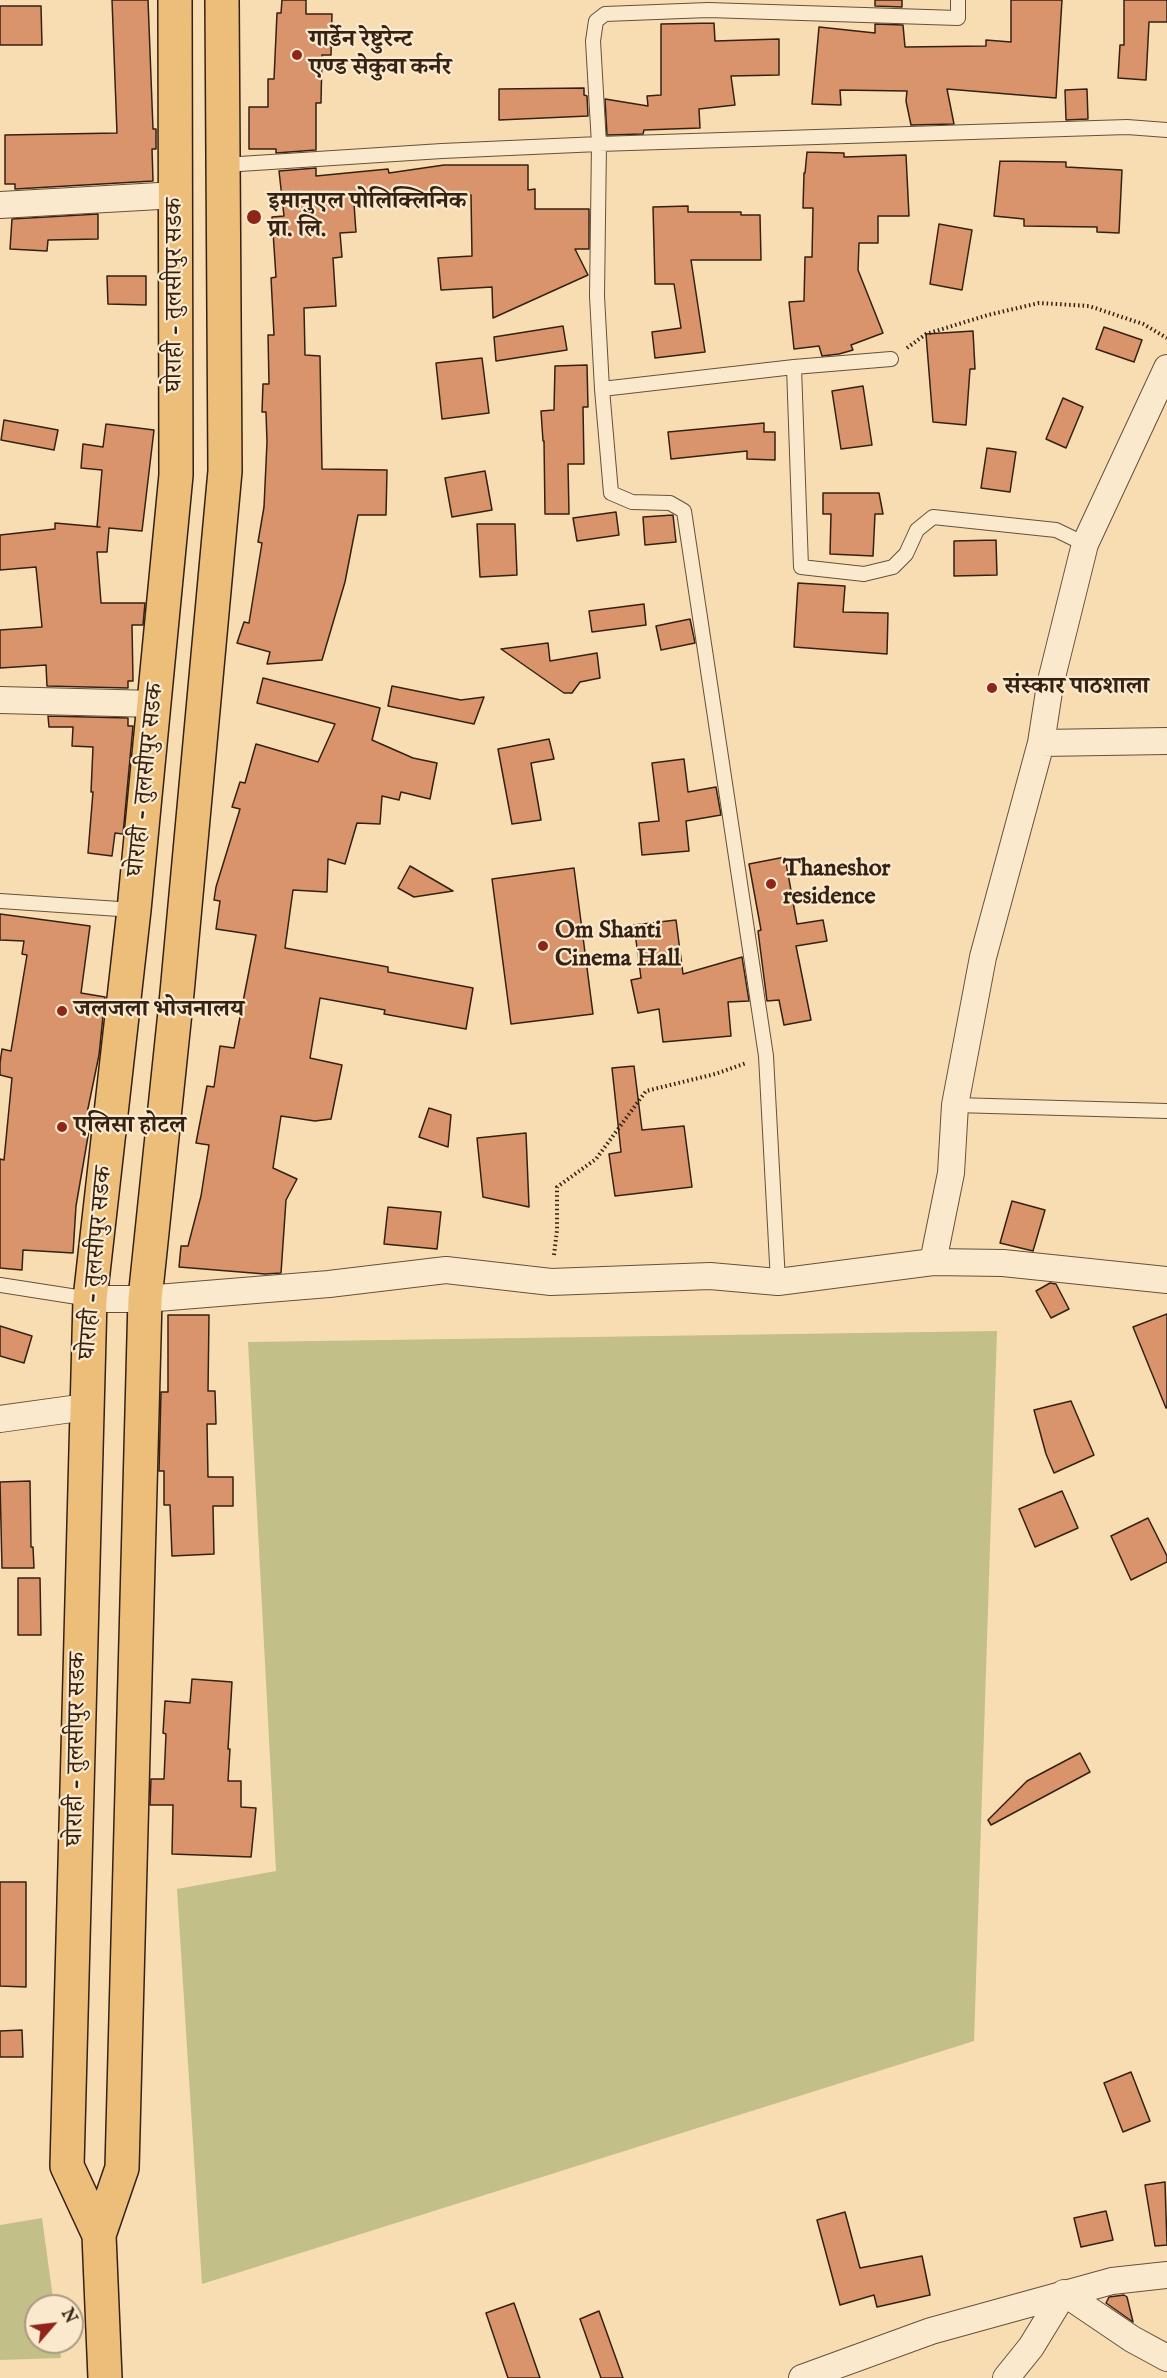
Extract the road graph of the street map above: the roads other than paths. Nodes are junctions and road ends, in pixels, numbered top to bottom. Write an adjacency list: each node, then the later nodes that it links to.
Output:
1 (174, 0): 7 (main road, घोराही - तुलसीपुर सडक)
2 (222, 0): 6 (main road, घोराही - तुलसीपुर सडक)
3 (958, 0): 5 (lane)
4 (1167, 130): 5 (lane)
5 (599, 144): 6 (lane); 14 (lane)
6 (224, 165): 9 (main road, घोराही - तुलसीपुर सडक)
7 (177, 195): 8 (street); 10 (main road, घोराही - तुलसीपुर सडक)
8 (0, 205)
9 (224, 243): 10 (main road); 29 (main road, घोराही - तुलसीपुर सडक)
10 (176, 246): 17 (main road, घोराही - तुलसीपुर सडक)
11 (891, 359): 12 (lane)
12 (794, 367): 14 (lane); 15 (lane)
13 (1167, 368): 15 (street)
14 (602, 389): 26 (lane)
15 (1085, 544): 19 (street)
16 (0, 700): 17 (street)
17 (155, 704): 21 (main road, घोराही - तुलसीपुर सडक)
18 (1167, 741): 19 (street)
19 (1041, 743): 22 (street)
20 (0, 901): 21 (lane)
21 (134, 910): 28 (main road, घोराही - तुलसीपुर सडक)
22 (955, 1105): 23 (lane); 24 (street)
23 (1167, 1111)
24 (933, 1262): 25 (street); 26 (street)
25 (1167, 1280)
26 (778, 1282): 29 (street)
27 (0, 1285): 28 (lane)
28 (90, 1299): 29 (street); 30 (main road, घोराही - तुलसीपुर सडक)
29 (145, 1299): 32 (main road, घोराही - तुलसीपुर सडक)
30 (86, 1407): 31 (street); 32 (main road, घोराही - तुलसीपुर सडक)
31 (0, 1419)
32 (99, 2235): 36 (main road, घोराही - तुलसीपुर सडक)
33 (1167, 2275): 34 (street)
34 (1064, 2293): 35 (street); 37 (street); 38 (street)
35 (1167, 2360): 39 (street)
36 (105, 2378)
37 (802, 2378)
38 (1005, 2378)
39 (1156, 2378)

